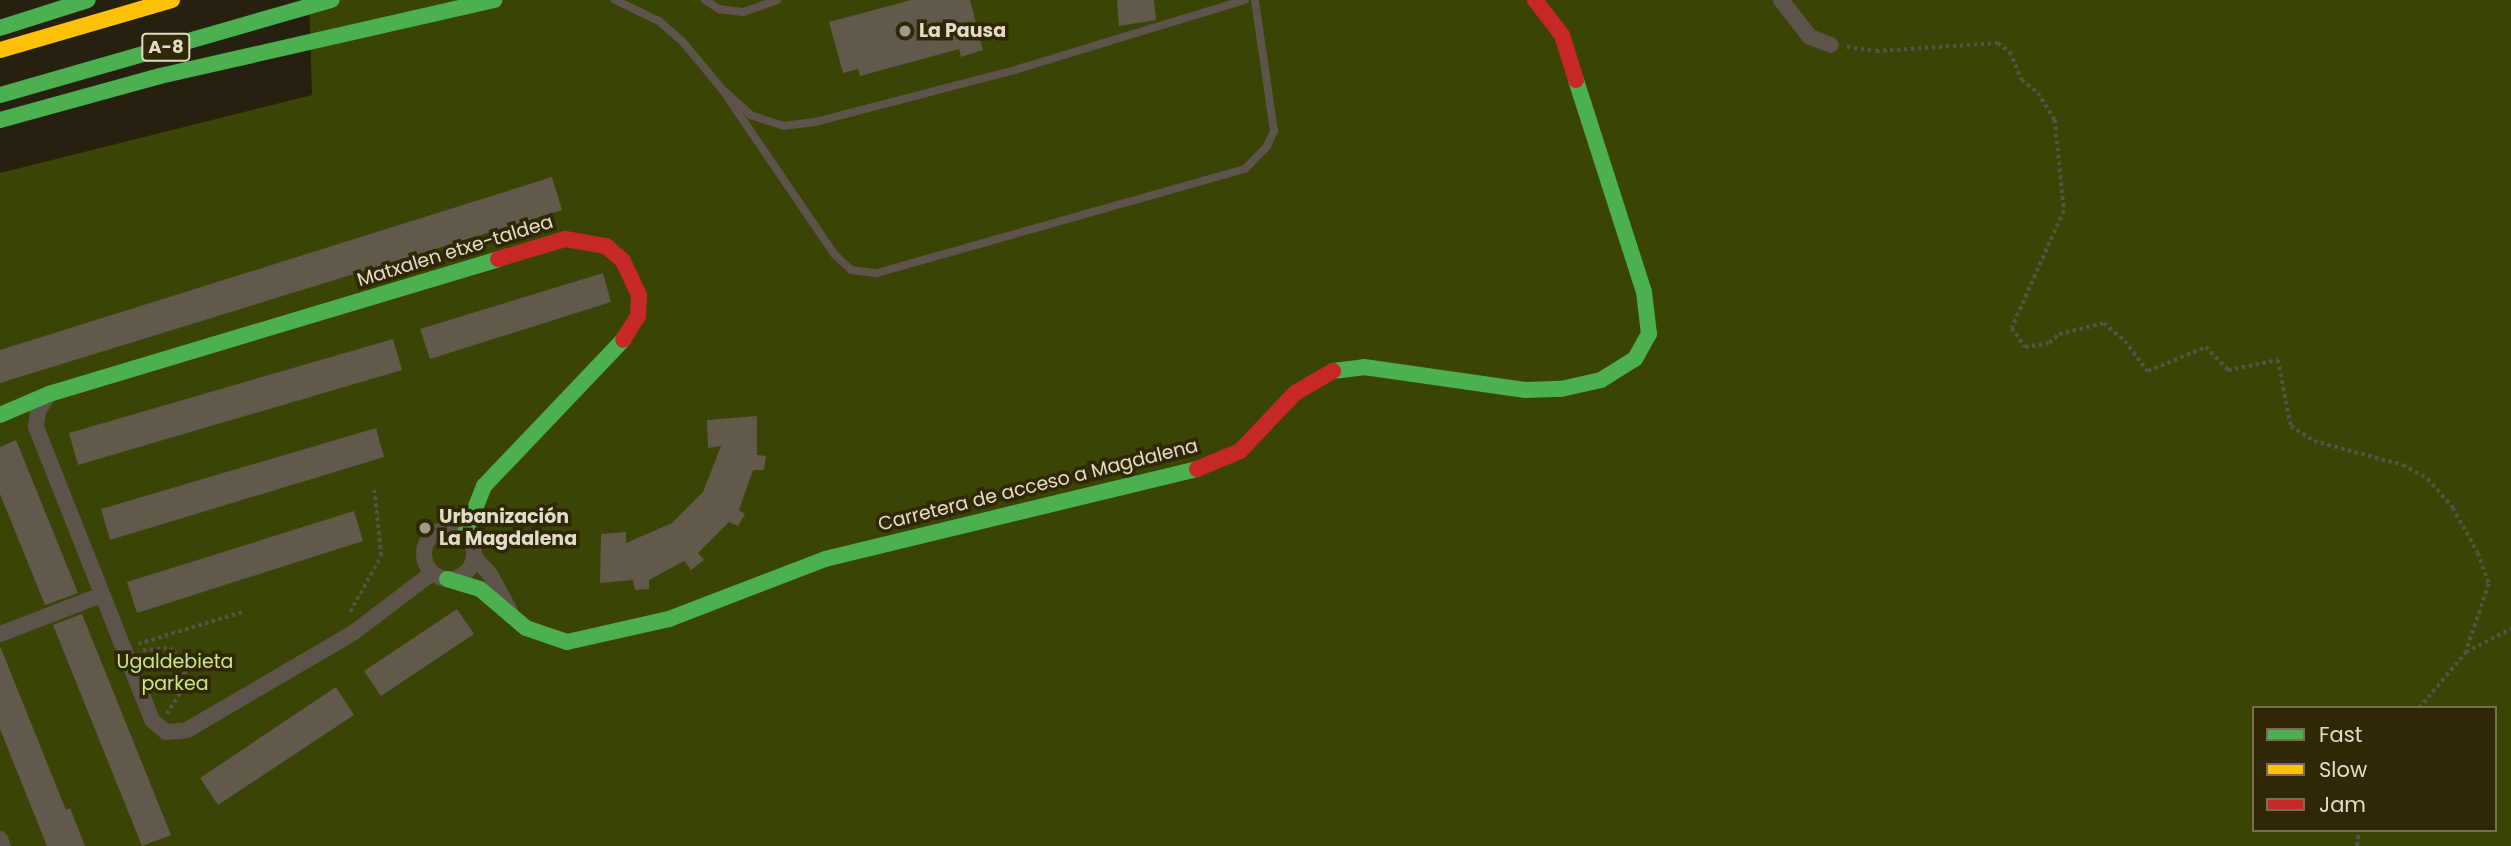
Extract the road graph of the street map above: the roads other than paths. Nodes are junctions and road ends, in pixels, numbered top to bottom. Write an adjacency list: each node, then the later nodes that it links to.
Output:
1 (88, 0): 12 (main road)
2 (172, 0): 14 (main road, A-8)
3 (331, 0): 16 (main road, A-8)
4 (494, 0): 17 (main road)
5 (615, 0): 15 (lane)
6 (705, 0): 7 (lane)
7 (777, 0)
8 (1245, 0): 15 (lane)
9 (1255, 0): 15 (lane)
10 (1535, 0): 25 (main road, Carretera de acceso a Magdalena)
11 (1781, 0): 13 (street)
12 (0, 28)
13 (1831, 45)
14 (0, 50)
15 (722, 89)
16 (0, 95)
17 (0, 120)
18 (49, 394): 19 (main road, Matxalen etxe-taldea); 20 (street); 21 (main road, Matxalen etxe-taldea)
19 (1, 415): 20 (street, Matxalen etxe-taldea)
20 (36, 427): 23 (street)
21 (465, 534): 22 (street); 23 (street)
22 (474, 557): 23 (street); 25 (street, Carretera de acceso a Magdalena)
23 (440, 576): 25 (main road, Carretera de acceso a Magdalena)
24 (93, 598): 26 (street)
25 (510, 611)
26 (0, 634)
27 (0, 839): 28 (street)
28 (3, 846)

